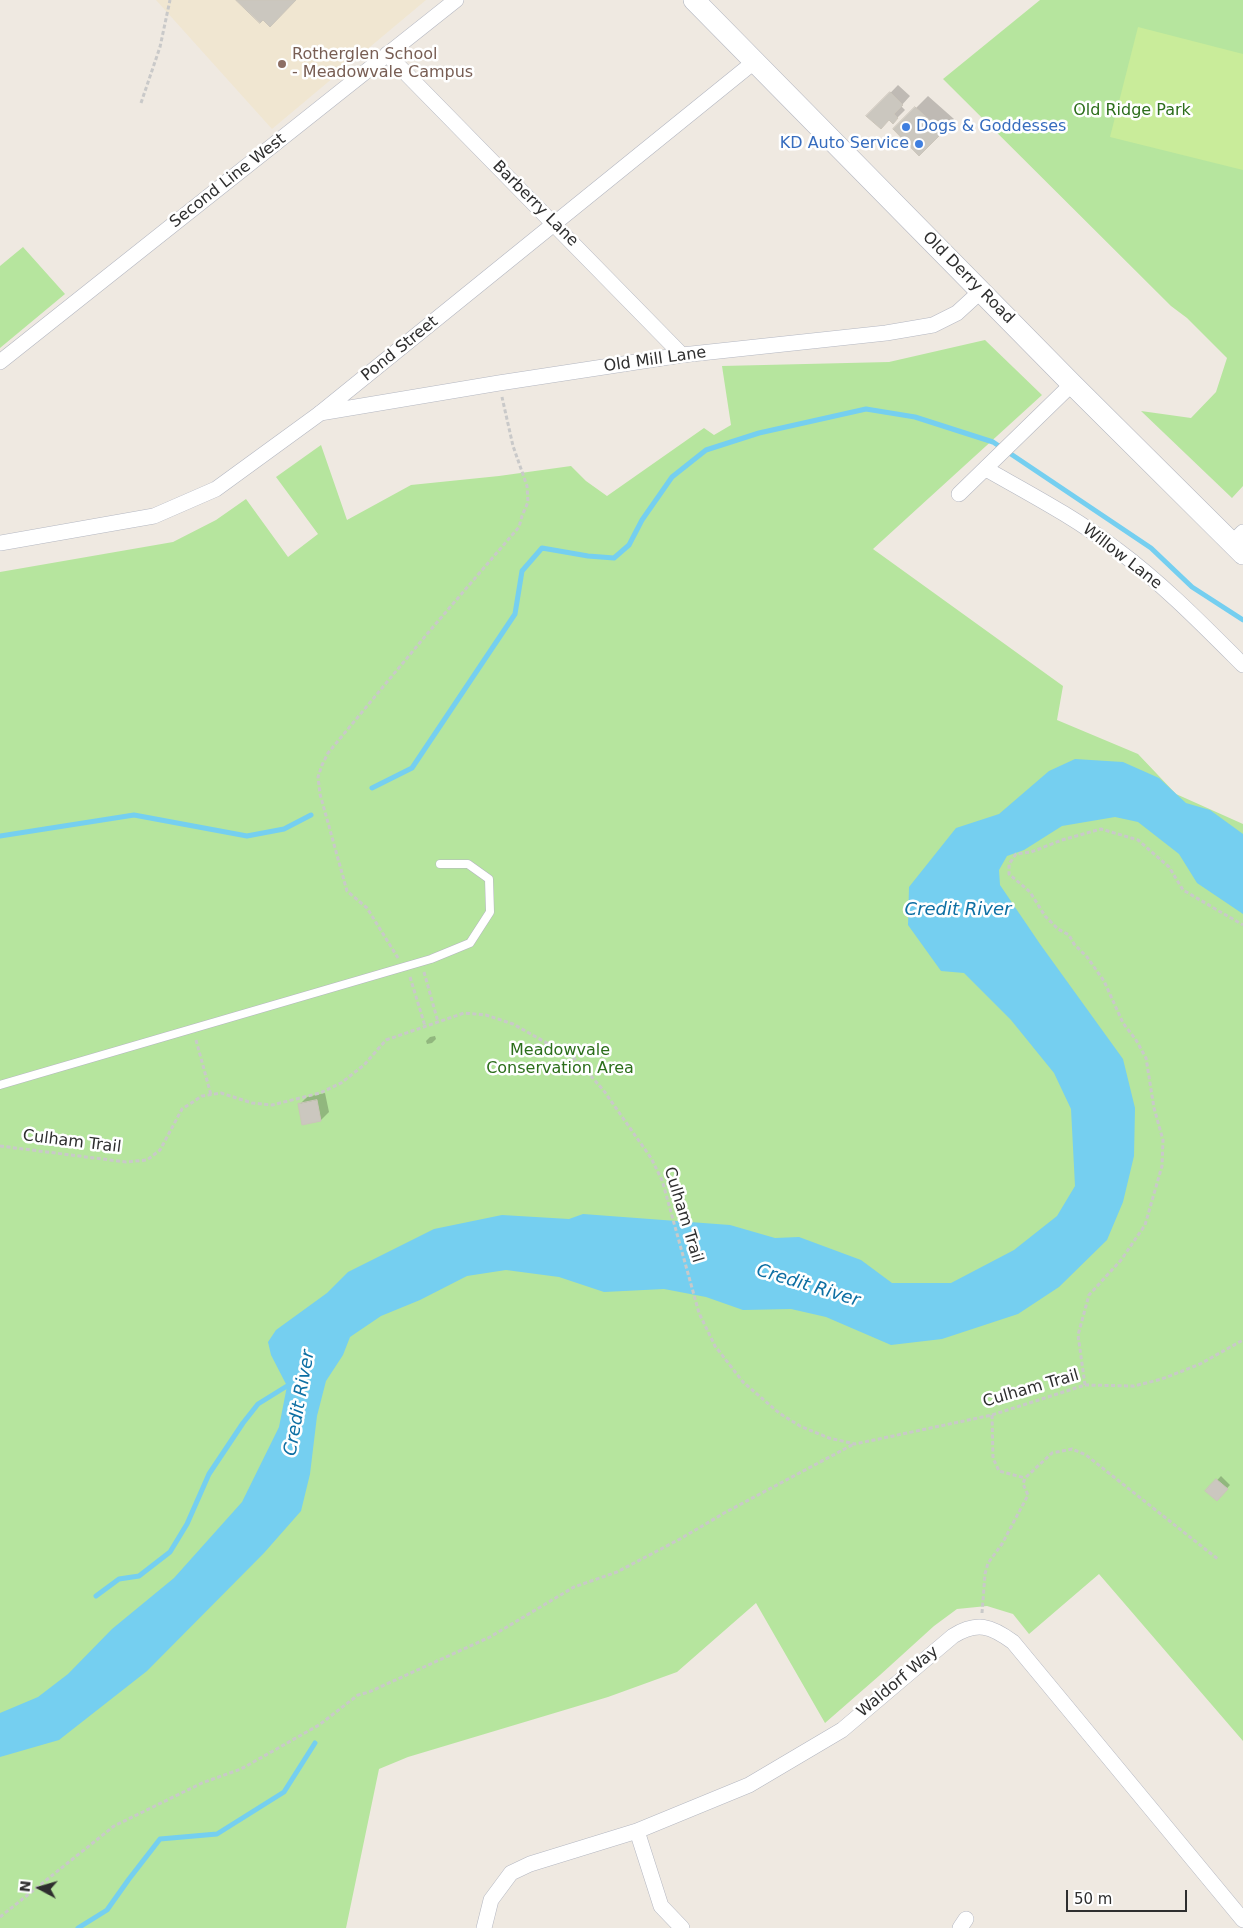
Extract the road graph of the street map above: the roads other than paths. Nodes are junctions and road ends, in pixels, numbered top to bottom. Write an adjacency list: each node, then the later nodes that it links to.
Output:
1 (456, 0): 3 (street, Second Line West)
2 (694, 0): 4 (street, Old Derry Road)
3 (387, 54): 5 (street, Barberry Lane); 8 (street, Second Line West)
4 (754, 62): 5 (street, Pond Street); 6 (street, Old Derry Road)
5 (555, 224): 7 (street, Barberry Lane); 10 (street, Pond Street)
6 (981, 292): 7 (street, Old Mill Lane); 9 (street, Old Derry Road)
7 (682, 355): 10 (street, Old Mill Lane)
8 (0, 362)
9 (1072, 384): 11 (street); 14 (street, Old Derry Road)
10 (320, 414): 13 (street, Pond Street)
11 (991, 465): 12 (street); 15 (street, Willow Lane)
12 (959, 494)
13 (0, 543)
14 (1239, 543)
15 (1243, 665)
16 (440, 864): 17 (lane)
17 (0, 1085)
18 (637, 1831): 19 (street, Waldorf Way); 20 (street, Waldorf Way); 21 (street)
19 (1243, 1920)
20 (484, 1928)
21 (682, 1928)

